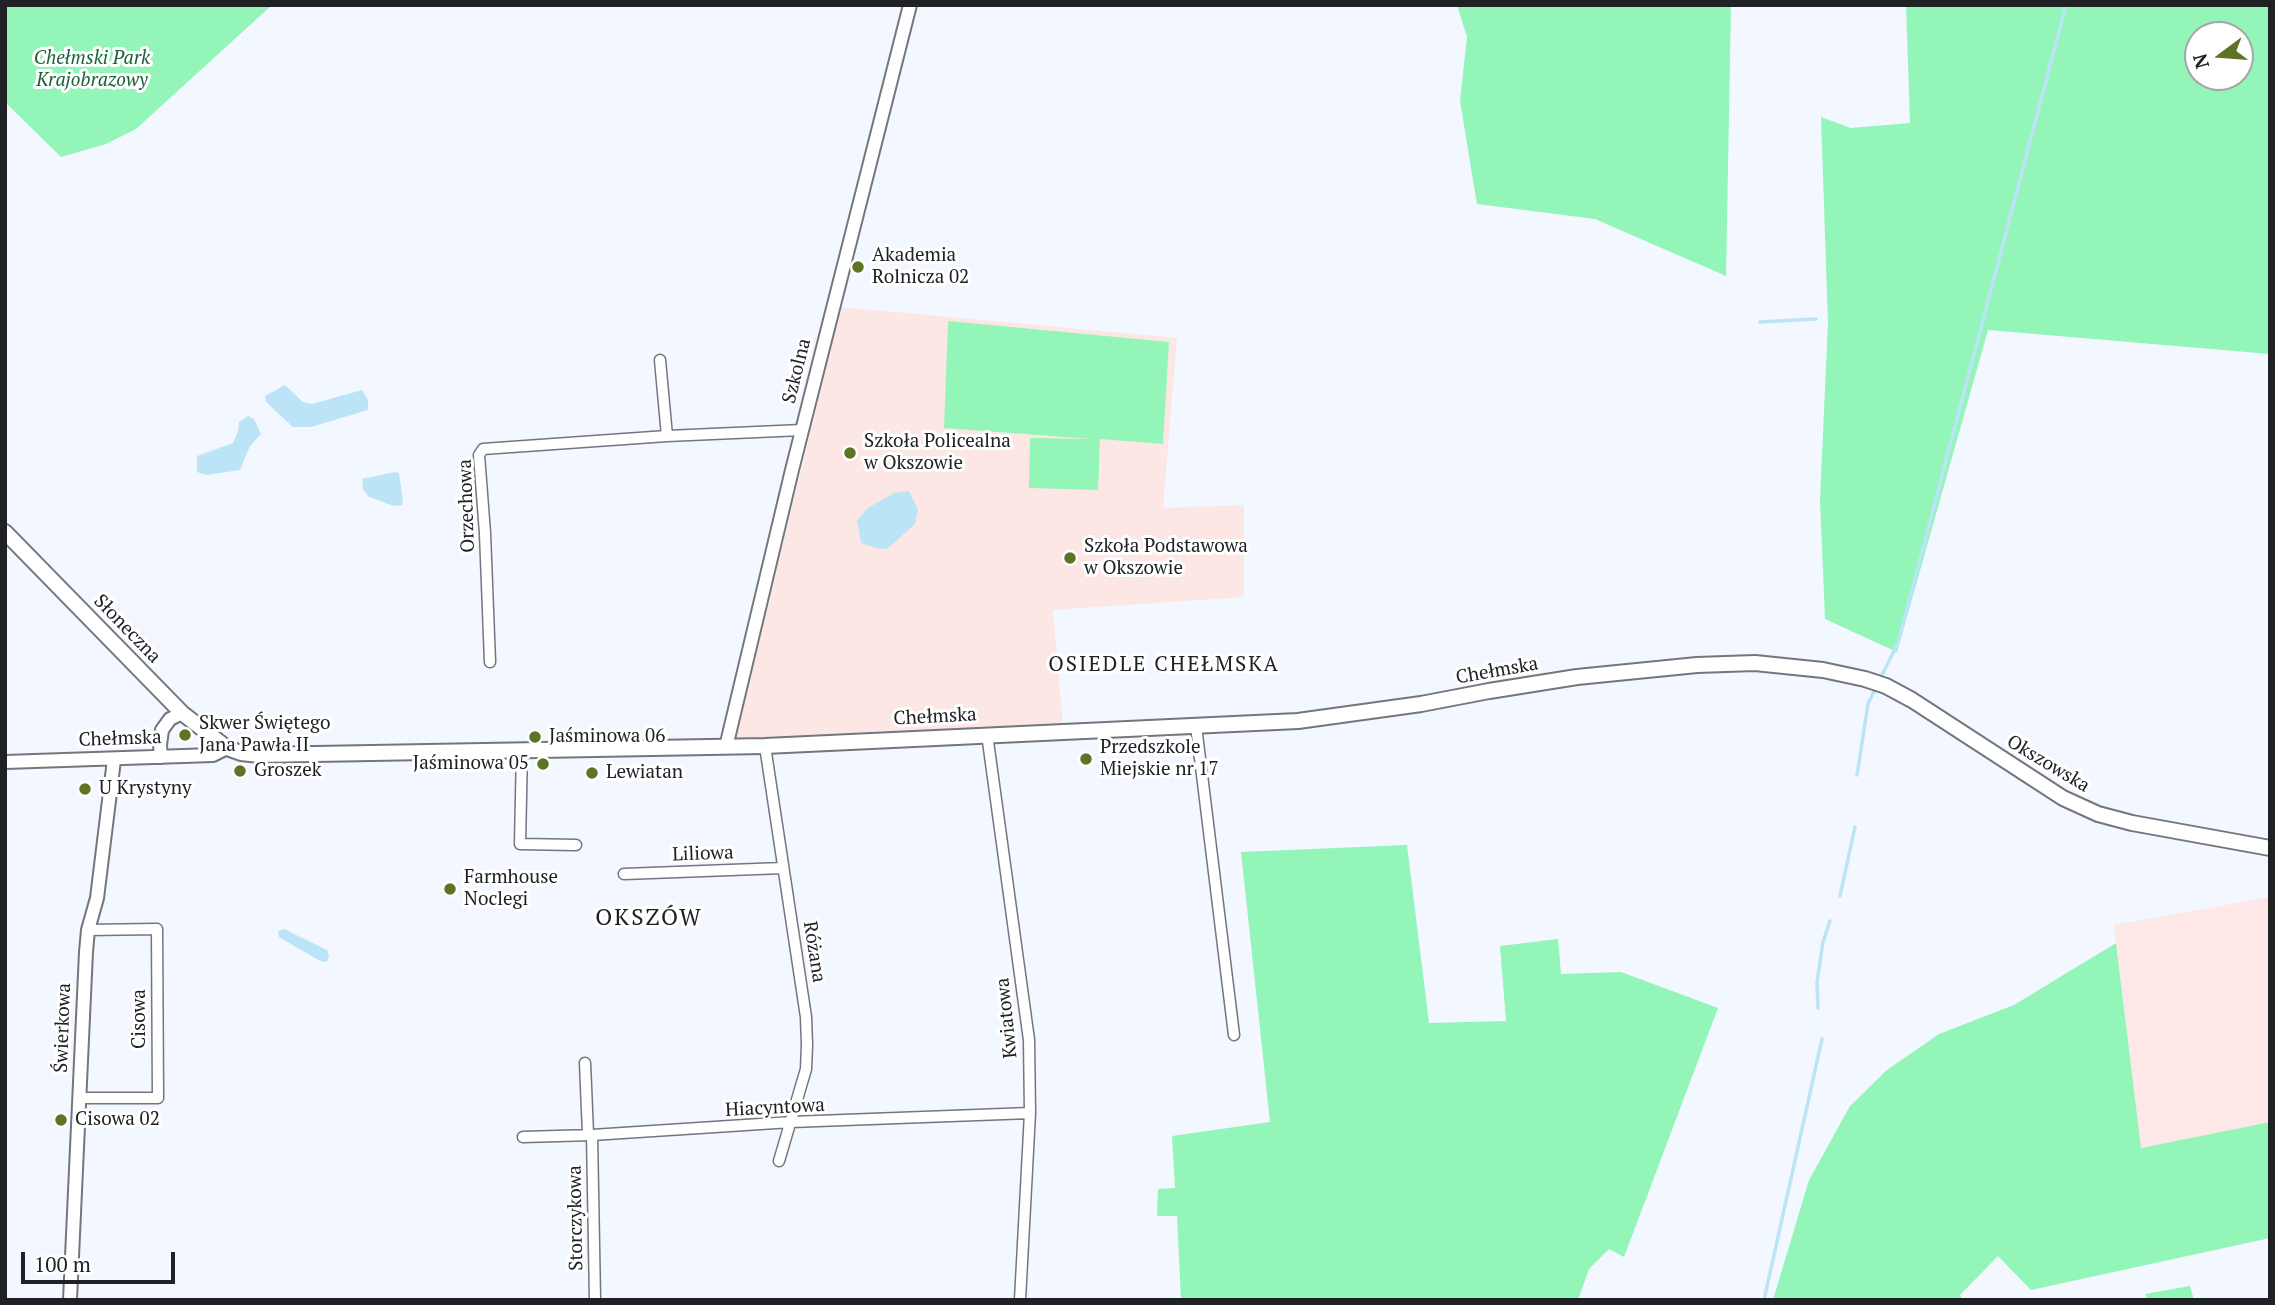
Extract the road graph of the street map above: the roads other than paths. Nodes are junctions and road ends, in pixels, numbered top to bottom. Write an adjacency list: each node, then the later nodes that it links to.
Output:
1 (910, 5): 3 (street, Szkolna)
2 (660, 360): 4 (street)
3 (802, 430): 4 (street, Orzechowa); 12 (street, Szkolna)
4 (667, 436): 6 (street, Orzechowa)
5 (5, 532): 8 (main road, Słoneczna)
6 (490, 662)
7 (1865, 679): 9 (main road, Chełmska); 19 (main road, Okszowska)
8 (182, 713): 13 (main road, Słoneczna); 15 (street)
9 (1196, 726): 10 (main road, Chełmska); 23 (street)
10 (987, 734): 11 (main road, Chełmska); 26 (street, Kwiatowa)
11 (765, 746): 12 (main road, Chełmska); 20 (street, Różana)
12 (726, 747): 14 (main road, Chełmska)
13 (227, 748): 14 (main road, Chełmska); 15 (street, Chełmska)
14 (523, 750): 18 (street)
15 (161, 757): 16 (street, Chełmska)
16 (114, 760): 17 (street, Chełmska); 22 (street, Świerkowa)
17 (5, 762)
18 (576, 845)
19 (2270, 848)
20 (783, 868): 21 (street, Liliowa); 27 (street, Różana)
21 (624, 874)
22 (88, 930): 25 (street, Świerkowa); 25 (street, Cisowa)
23 (1234, 1035)
24 (585, 1063): 28 (street, Storczykowa)
25 (80, 1098): 31 (street, Świerkowa)
26 (1030, 1113): 27 (street, Hiacyntowa); 33 (street, Kwiatowa)
27 (791, 1122): 28 (street, Hiacyntowa); 30 (street, Różana)
28 (590, 1135): 29 (street, Hiacyntowa); 32 (street, Storczykowa)
29 (523, 1137)
30 (779, 1161)
31 (70, 1300)
32 (595, 1300)
33 (1020, 1300)

